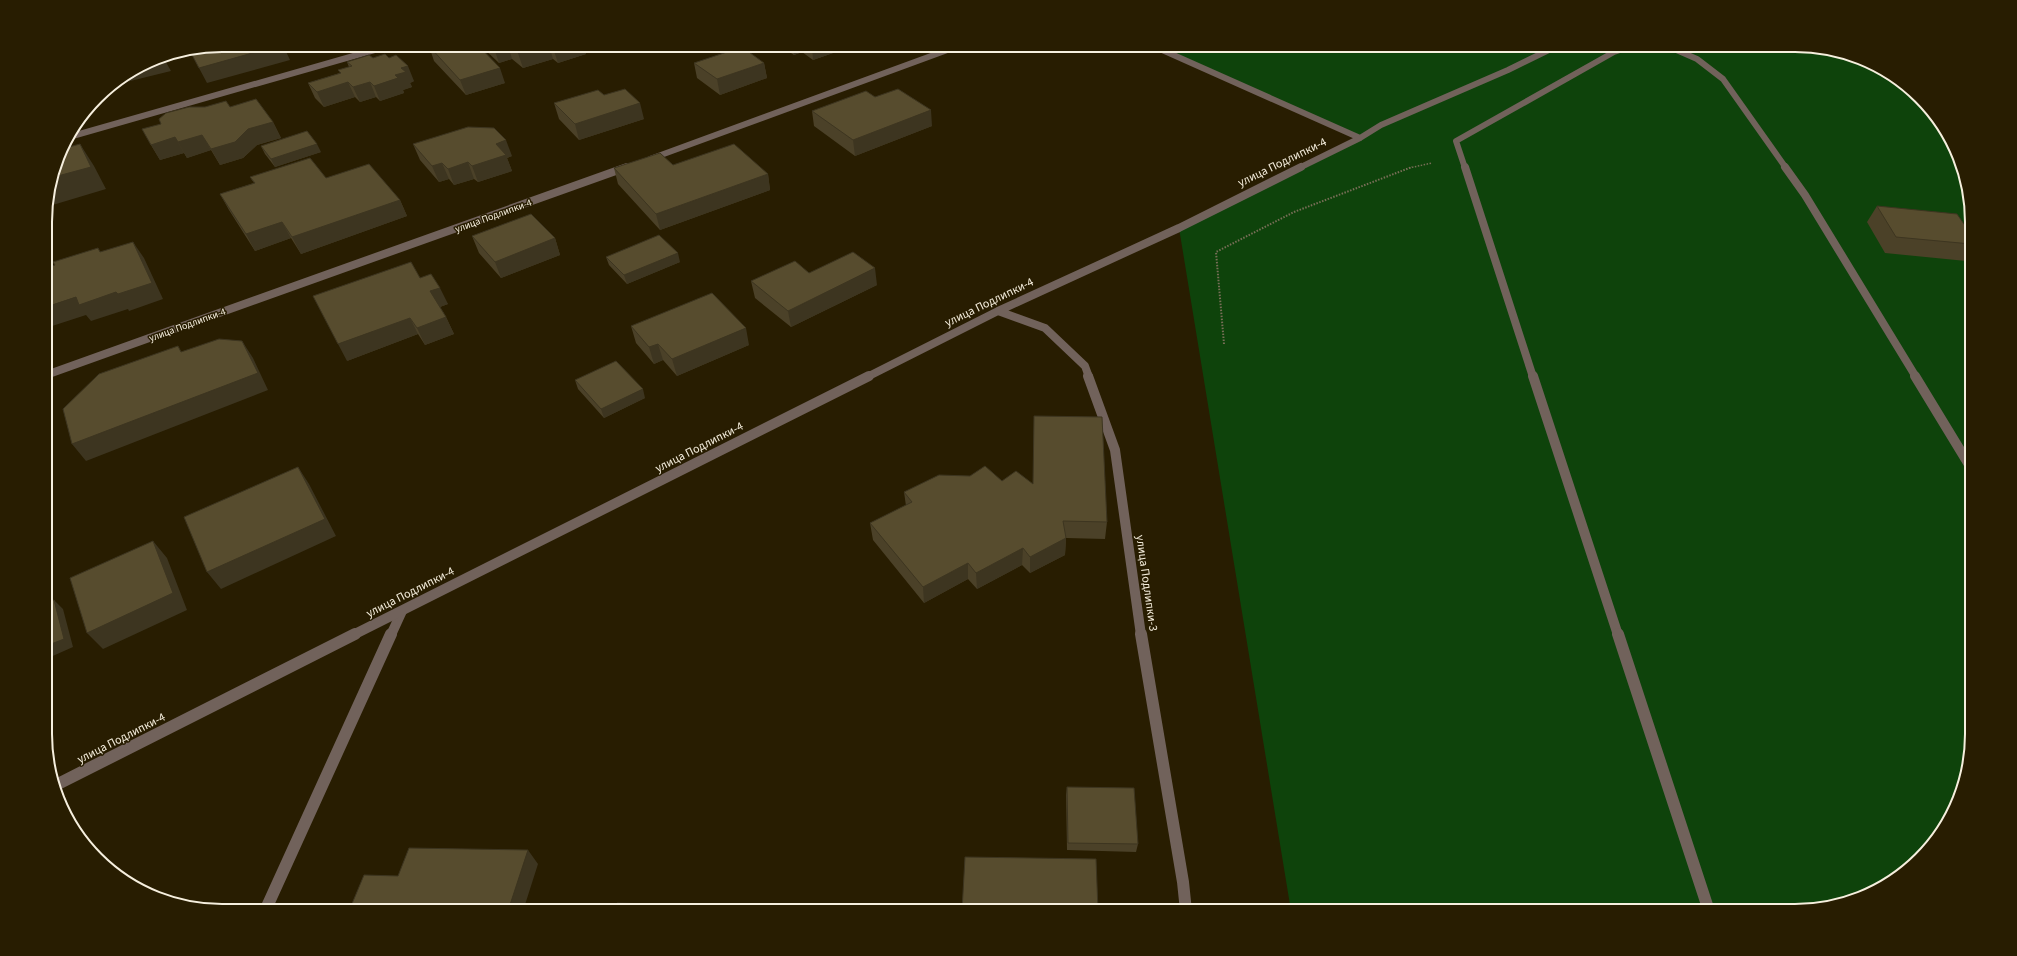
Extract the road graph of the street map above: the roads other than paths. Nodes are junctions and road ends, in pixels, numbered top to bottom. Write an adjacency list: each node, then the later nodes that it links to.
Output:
1 (367, 52): 7 (street)
2 (942, 52): 10 (street, улица Подлипки-4)
3 (1167, 52): 8 (street)
4 (1545, 52): 8 (street, улица Подлипки-4)
5 (1614, 52): 16 (street)
6 (1681, 52): 11 (street)
7 (76, 135)
8 (1360, 138): 9 (street, улица Подлипки-4)
9 (998, 311): 12 (street, улица Подлипки-4); 15 (street, улица Подлипки-3)
10 (52, 373)
11 (1965, 458)
12 (402, 611): 13 (street, улица Подлипки-4); 14 (street)
13 (60, 783)
14 (268, 904)
15 (1185, 904)
16 (1707, 904)

